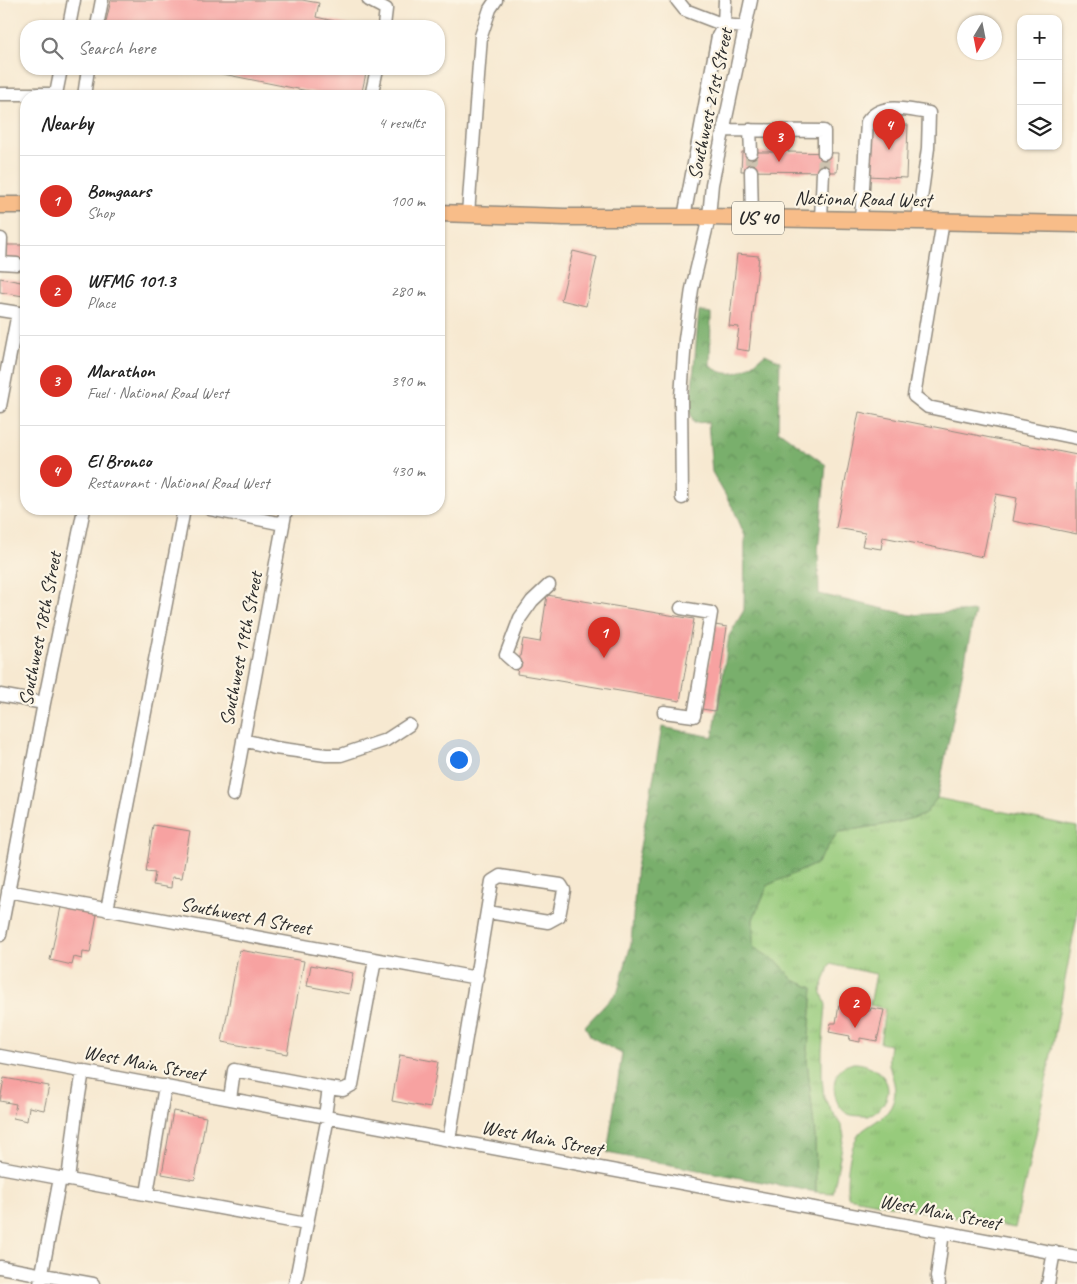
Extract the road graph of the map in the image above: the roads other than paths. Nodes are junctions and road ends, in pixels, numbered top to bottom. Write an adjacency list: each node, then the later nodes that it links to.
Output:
1 (74, 0): 8 (street)
2 (102, 0): 9 (street)
3 (369, 0): 10 (street)
4 (496, 0): 30 (street)
5 (677, 0): 11 (street)
6 (725, 0): 11 (street)
7 (751, 0): 12 (street, Southwest 21st Street)
8 (70, 20)
9 (98, 20)
10 (385, 20)
11 (724, 25): 12 (street); 31 (street)
12 (745, 27): 21 (street, Southwest 21st Street)
13 (60, 75): 16 (street)
14 (87, 75): 17 (street)
15 (376, 75): 18 (street)
16 (57, 90)
17 (85, 90)
18 (372, 90)
19 (0, 94): 20 (street)
20 (20, 94)
21 (723, 130): 22 (street); 32 (street, Southwest 21st Street)
22 (750, 130): 23 (street); 24 (street)
23 (751, 152)
24 (824, 152)
25 (751, 171): 33 (street)
26 (824, 172): 34 (street)
27 (0, 205): 28 (main road)
28 (20, 205)
29 (445, 213): 30 (main road, National Road West / US 40)
30 (468, 214): 31 (main road, National Road West / US 40)
31 (684, 217): 32 (main road, National Road West / US 40)
32 (709, 217): 33 (main road, National Road West / US 40); 46 (street, Southwest 21st Street)
33 (752, 218): 34 (main road, National Road West / US 40)
34 (821, 219): 35 (main road, National Road West / US 40)
35 (861, 220): 36 (main road, National Road West / US 40); 36 (street)
36 (918, 221): 37 (main road, National Road West / US 40)
37 (943, 222): 38 (main road, National Road West / US 40); 45 (street)
38 (1077, 224)
39 (1, 239): 40 (street)
40 (17, 264)
41 (0, 310): 42 (street)
42 (20, 314)
43 (20, 322): 44 (street)
44 (0, 406)
45 (1077, 438)
46 (682, 498)
47 (83, 515): 56 (street, Southwest 18th Street)
48 (183, 515): 62 (street)
49 (239, 515): 51 (street)
50 (285, 515): 51 (street, Southwest 19th Street)
51 (283, 524): 59 (street, Southwest 19th Street)
52 (549, 585): 54 (street)
53 (681, 608): 57 (street)
54 (515, 663)
55 (0, 694): 56 (street)
56 (44, 703): 61 (street, Southwest 18th Street)
57 (664, 712)
58 (409, 725): 59 (street)
59 (243, 740): 60 (street, Southwest 19th Street)
60 (233, 795)
61 (6, 883): 62 (street, Southwest A Street); 64 (street, Southwest 18th Street)
62 (107, 910): 65 (street, Southwest A Street)
63 (488, 912): 63 (street); 66 (street)
64 (0, 935)
65 (375, 960): 66 (street, Southwest A Street); 70 (street)
66 (477, 978): 73 (street)
67 (0, 1056): 68 (street, West Main Street)
68 (83, 1071): 69 (street, West Main Street); 75 (street)
69 (165, 1086): 71 (street, West Main Street); 76 (street)
70 (329, 1088): 71 (street); 72 (street)
71 (230, 1099): 72 (street, West Main Street)
72 (326, 1117): 73 (street, West Main Street); 77 (street)
73 (449, 1140): 78 (street, West Main Street)
74 (0, 1167): 75 (street)
75 (64, 1179): 76 (street); 82 (street)
76 (147, 1194): 77 (street)
77 (306, 1224): 84 (street)
78 (943, 1232): 79 (street, West Main Street); 85 (street)
79 (1054, 1252): 80 (street, West Main Street); 86 (street)
80 (1077, 1257)
81 (0, 1267): 82 (street)
82 (41, 1279): 83 (street)
83 (93, 1284)
84 (295, 1284)
85 (940, 1284)
86 (1048, 1284)

